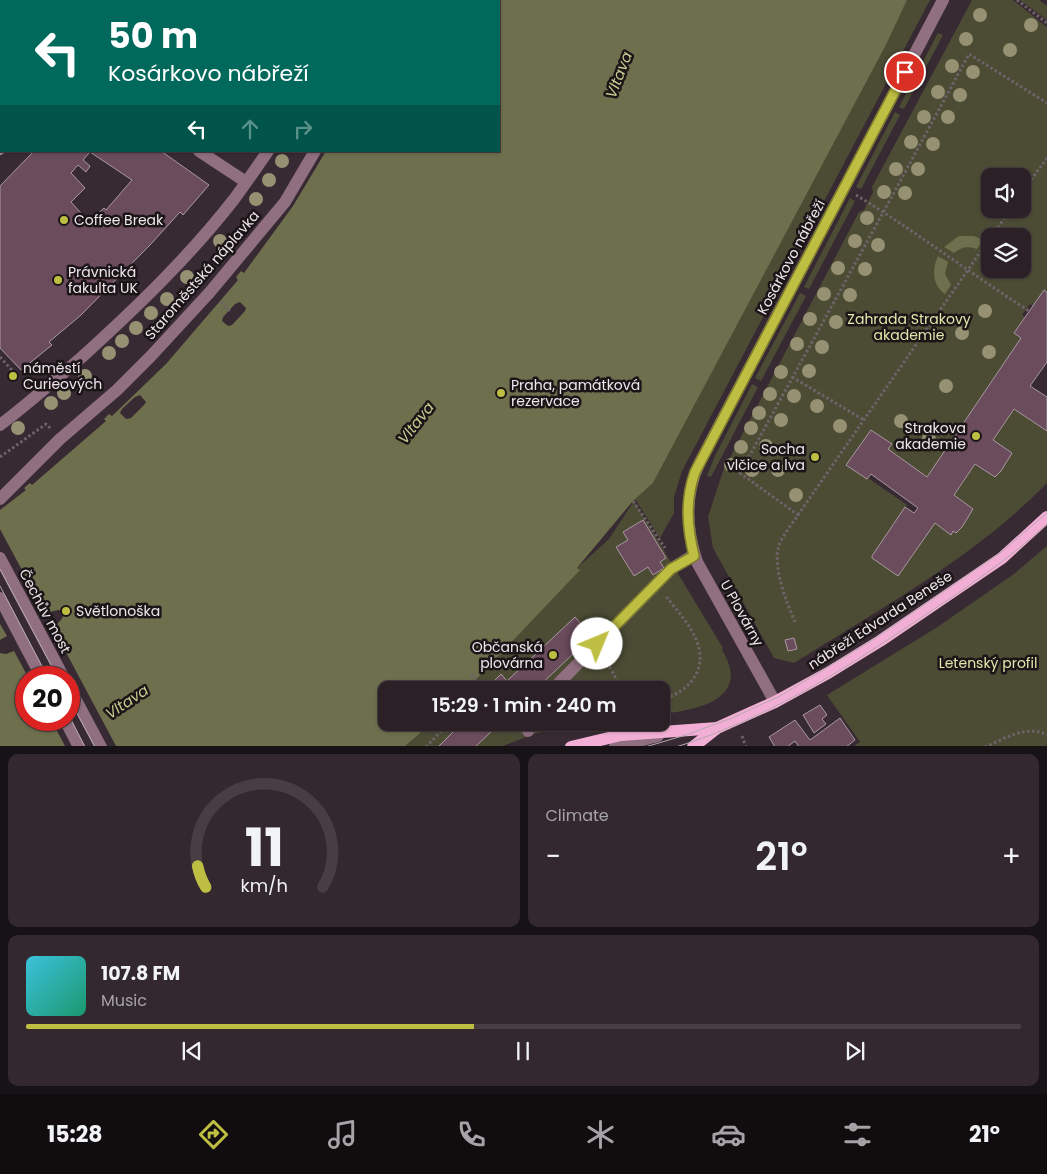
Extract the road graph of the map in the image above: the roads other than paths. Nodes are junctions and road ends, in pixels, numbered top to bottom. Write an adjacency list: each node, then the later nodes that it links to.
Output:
1 (942, 0): 9 (street, Kosárkovo nábřeží)
2 (201, 152): 5 (street)
3 (267, 152): 5 (street)
4 (314, 152): 7 (street, Staroměstská náplavka)
5 (246, 182): 6 (street)
6 (0, 425)
7 (0, 499)
8 (1047, 517): 16 (main road, nábřeží Edvarda Beneše)
9 (690, 535): 10 (street, U Plovárny)
10 (694, 556): 15 (street); 16 (street, U Plovárny)
11 (0, 558): 14 (street, Čechův most)
12 (0, 598): 13 (street)
13 (36, 666)
14 (58, 666)
15 (561, 681)
16 (775, 702): 18 (main road, nábřeží Edvarda Beneše)
17 (80, 707): 22 (street)
18 (717, 728): 20 (main road, nábřeží Edvarda Beneše); 25 (main road, nábřeží Edvarda Beneše)
19 (71, 731): 21 (street)
20 (678, 731): 23 (main road, nábřeží Edvarda Beneše); 24 (street)
21 (79, 746)
22 (101, 746)
23 (571, 746)
24 (615, 746)
25 (693, 746)

